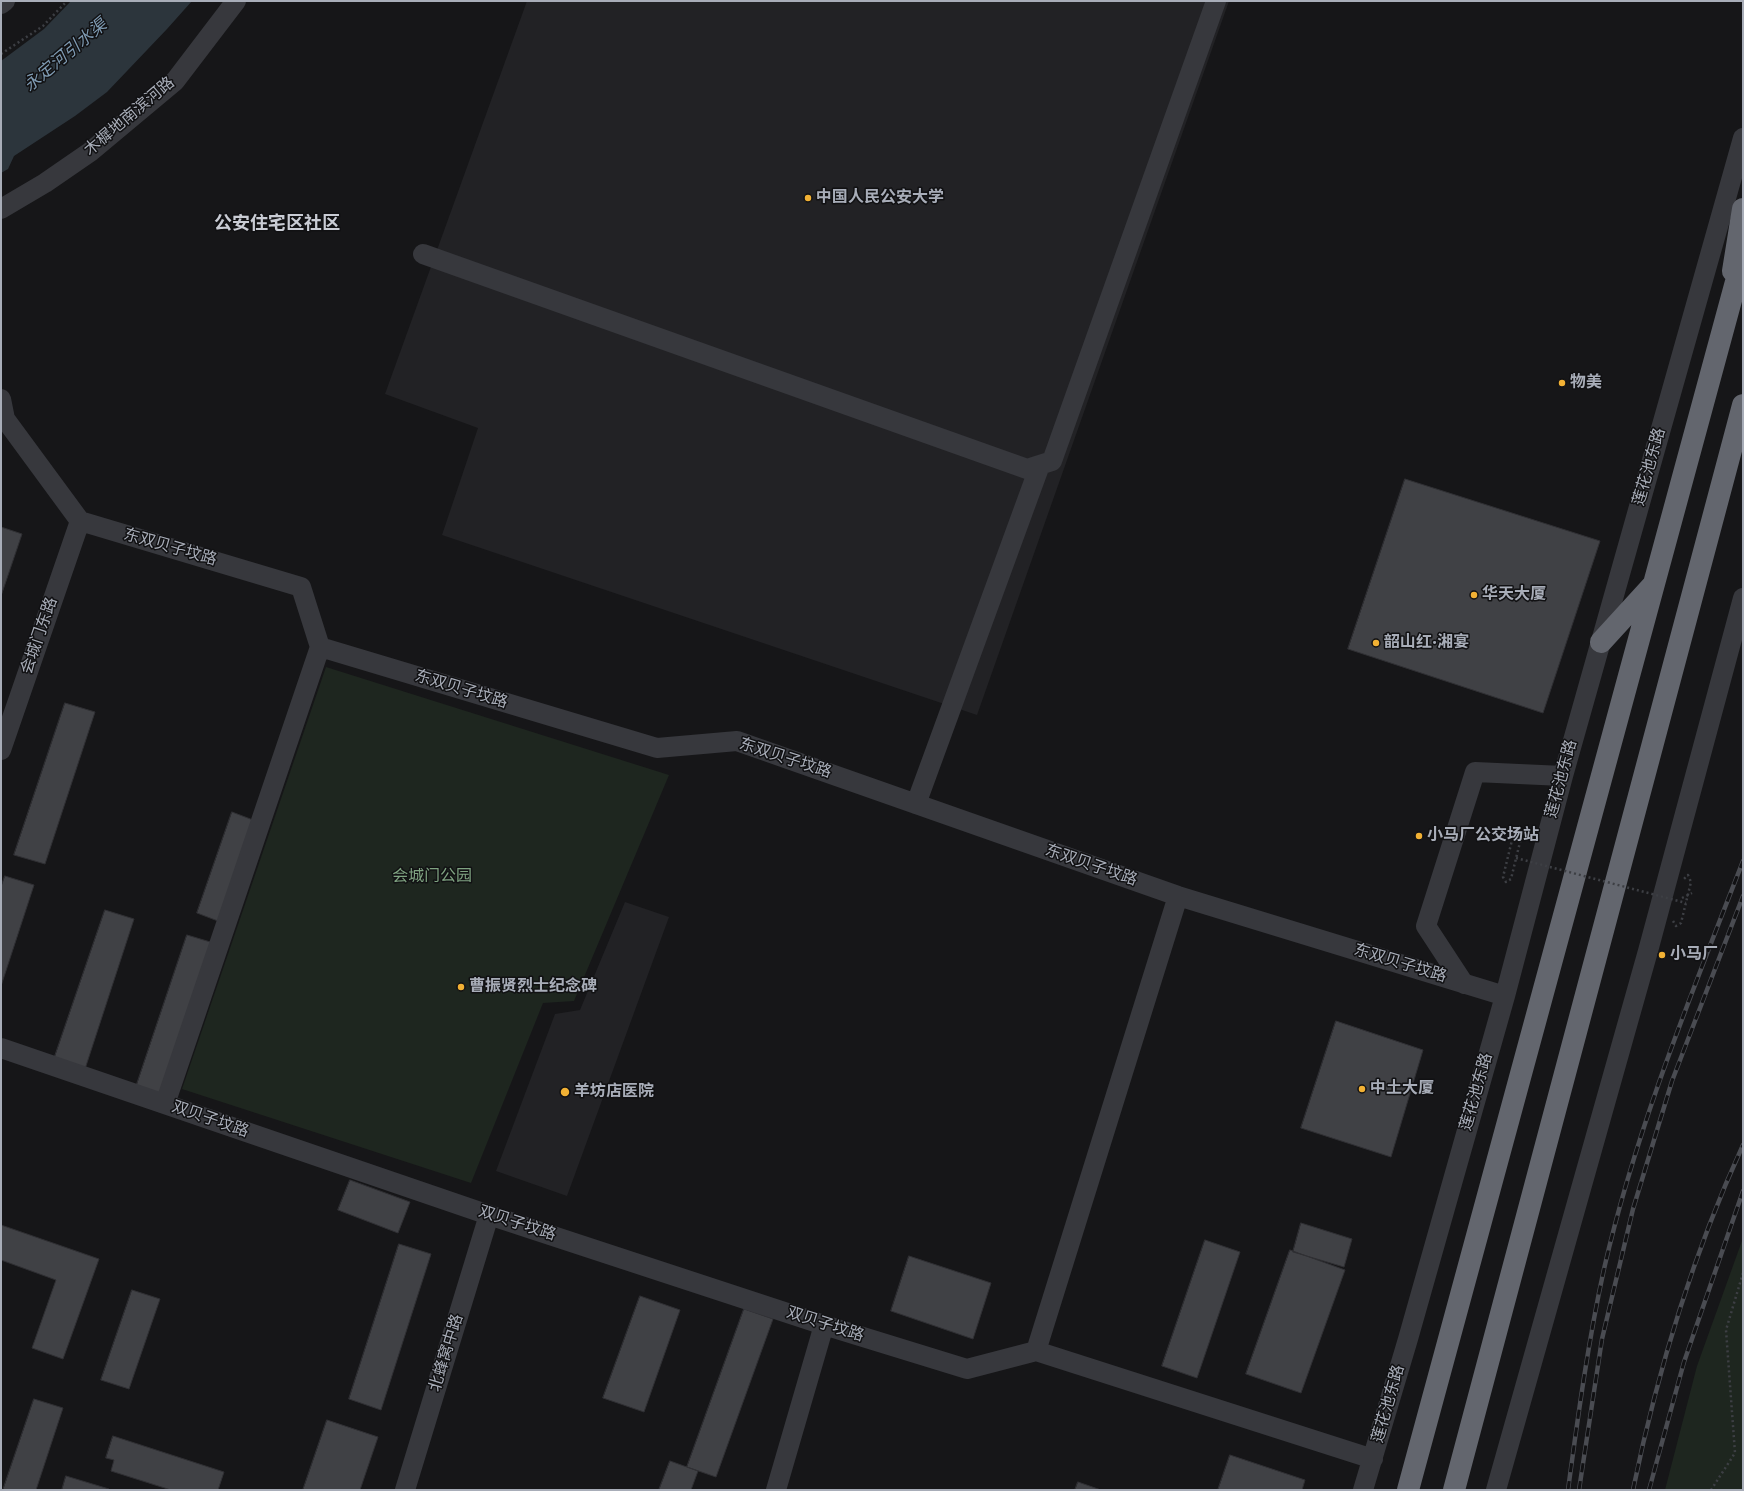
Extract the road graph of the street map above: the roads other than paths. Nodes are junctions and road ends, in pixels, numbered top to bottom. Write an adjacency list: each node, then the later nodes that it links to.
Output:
1 (5, 1): 4 (street)
2 (236, 1): 6 (street, 木樨地南滨河路)
3 (1216, 1): 13 (street)
4 (1, 4)
5 (1743, 138): 17 (street, 莲花池东路)
6 (1, 209)
7 (1743, 209): 10 (highway)
8 (423, 254): 13 (street)
9 (1743, 256): 10 (highway)
10 (1723, 326): 15 (highway)
11 (1, 399): 14 (street)
12 (1743, 405): 31 (highway)
13 (1040, 465): 21 (street)
14 (80, 521): 18 (street, 东双贝子坟路); 19 (street, 会城门东路)
15 (1656, 582): 17 (highway); 32 (highway)
16 (1743, 598): 36 (street)
17 (1601, 642): 20 (street, 莲花池东路)
18 (320, 648): 21 (street, 东双贝子坟路); 26 (street)
19 (1, 750)
20 (1562, 776): 23 (street); 24 (street, 莲花池东路)
21 (916, 804): 22 (street, 东双贝子坟路)
22 (1178, 896): 23 (street, 东双贝子坟路); 29 (street)
23 (1464, 984): 24 (street, 东双贝子坟路)
24 (1505, 996): 30 (street, 莲花池东路)
25 (1, 1048): 26 (street, 双贝子坟路)
26 (165, 1104): 27 (street, 双贝子坟路)
27 (489, 1215): 28 (street, 双贝子坟路); 33 (street, 北蜂窝中路)
28 (824, 1325): 29 (street, 双贝子坟路); 34 (street)
29 (1036, 1351): 30 (street)
30 (1373, 1459): 35 (street, 莲花池东路)
31 (1458, 1484)
32 (1408, 1486)
33 (405, 1490)
34 (776, 1490)
35 (1363, 1490)
36 (1496, 1490)

